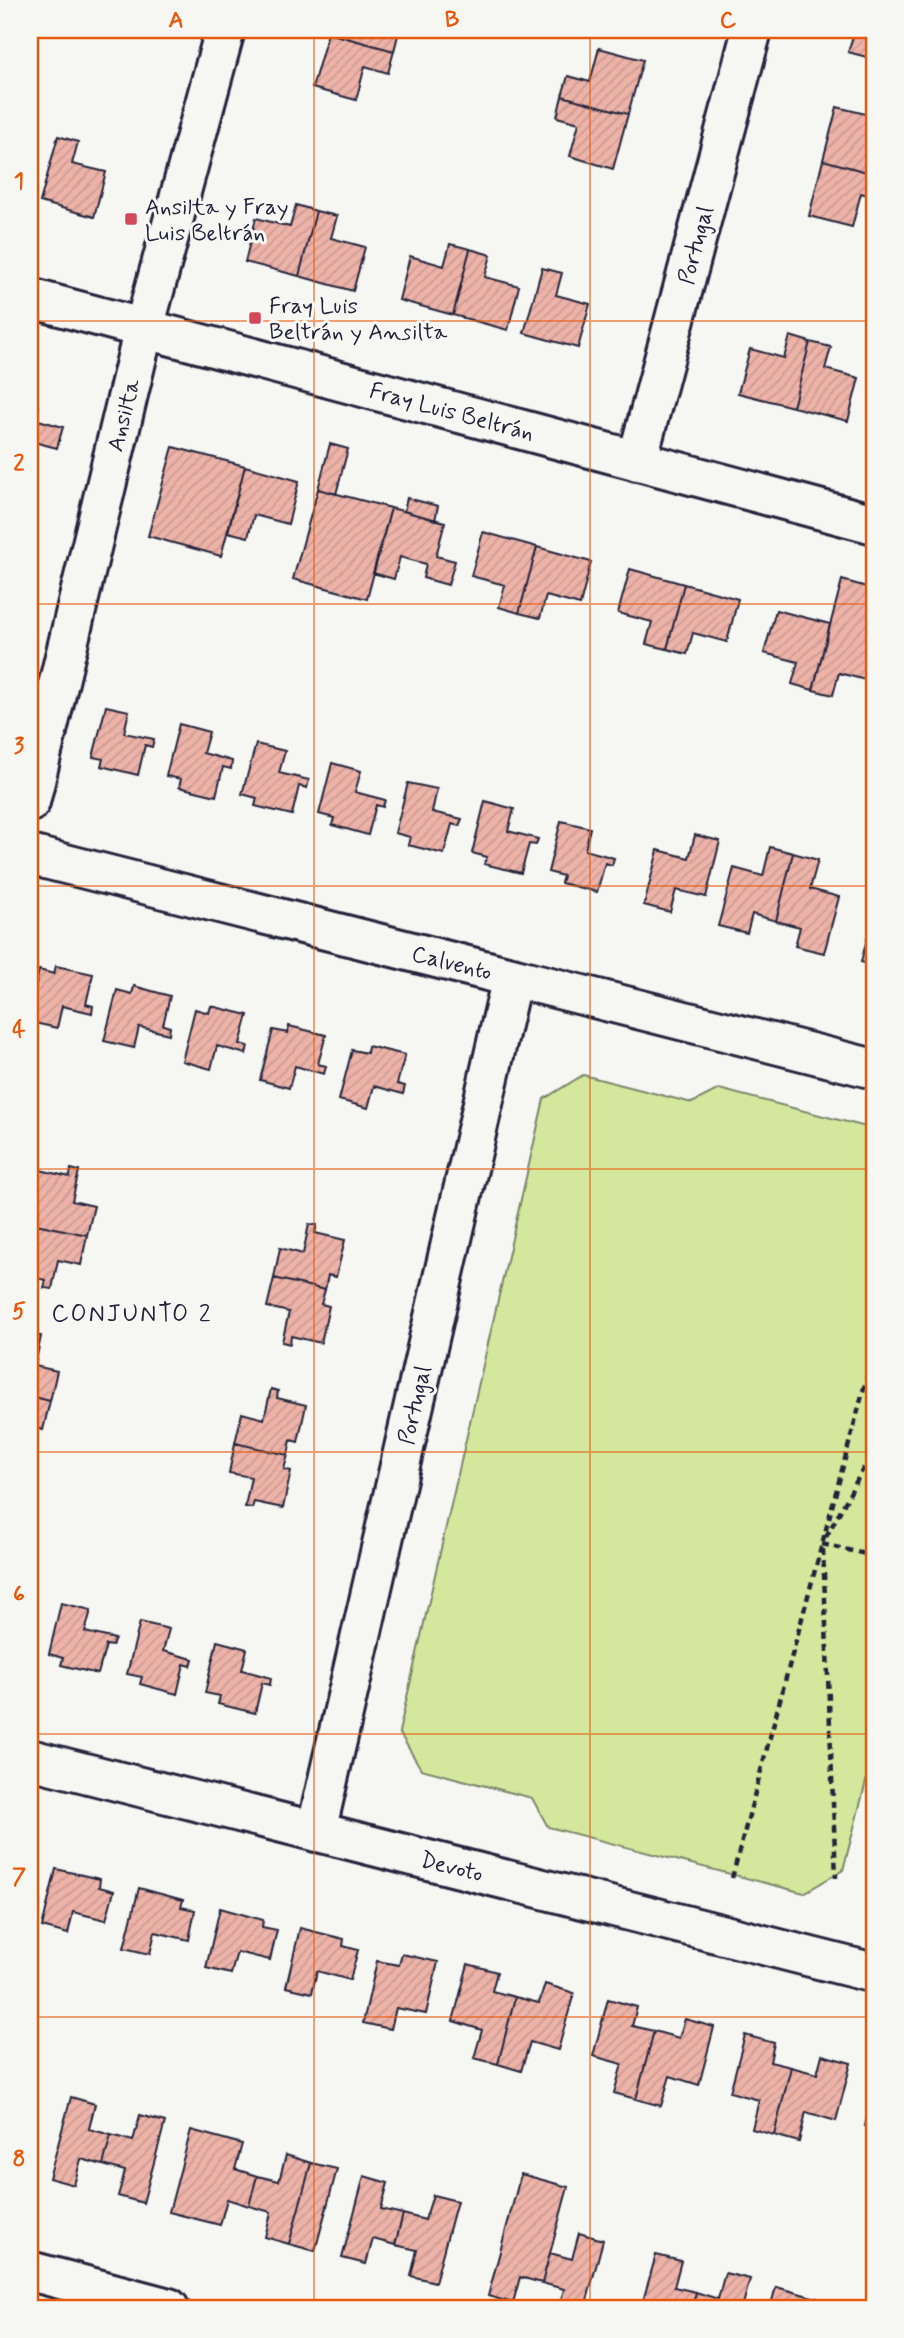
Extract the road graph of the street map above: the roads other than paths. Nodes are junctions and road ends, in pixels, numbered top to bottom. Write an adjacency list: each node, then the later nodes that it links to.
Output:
1 (225, 30): 4 (street, Ansilta)
2 (752, 30): 5 (street, Portugal)
3 (30, 298): 4 (street, Fray Luis Beltrán)
4 (144, 328): 5 (street, Fray Luis Beltrán); 7 (street, Ansilta)
5 (637, 461): 6 (street, Fray Luis Beltrán)
6 (874, 524)
7 (30, 802)
8 (30, 855): 9 (street, Calvento)
9 (512, 977): 10 (street, Calvento); 12 (street, Portugal)
10 (874, 1069)
11 (30, 1759): 12 (street, Devoto)
12 (316, 1832): 13 (street, Devoto)
13 (874, 1973)
14 (30, 2271): 15 (street)
15 (169, 2308)

